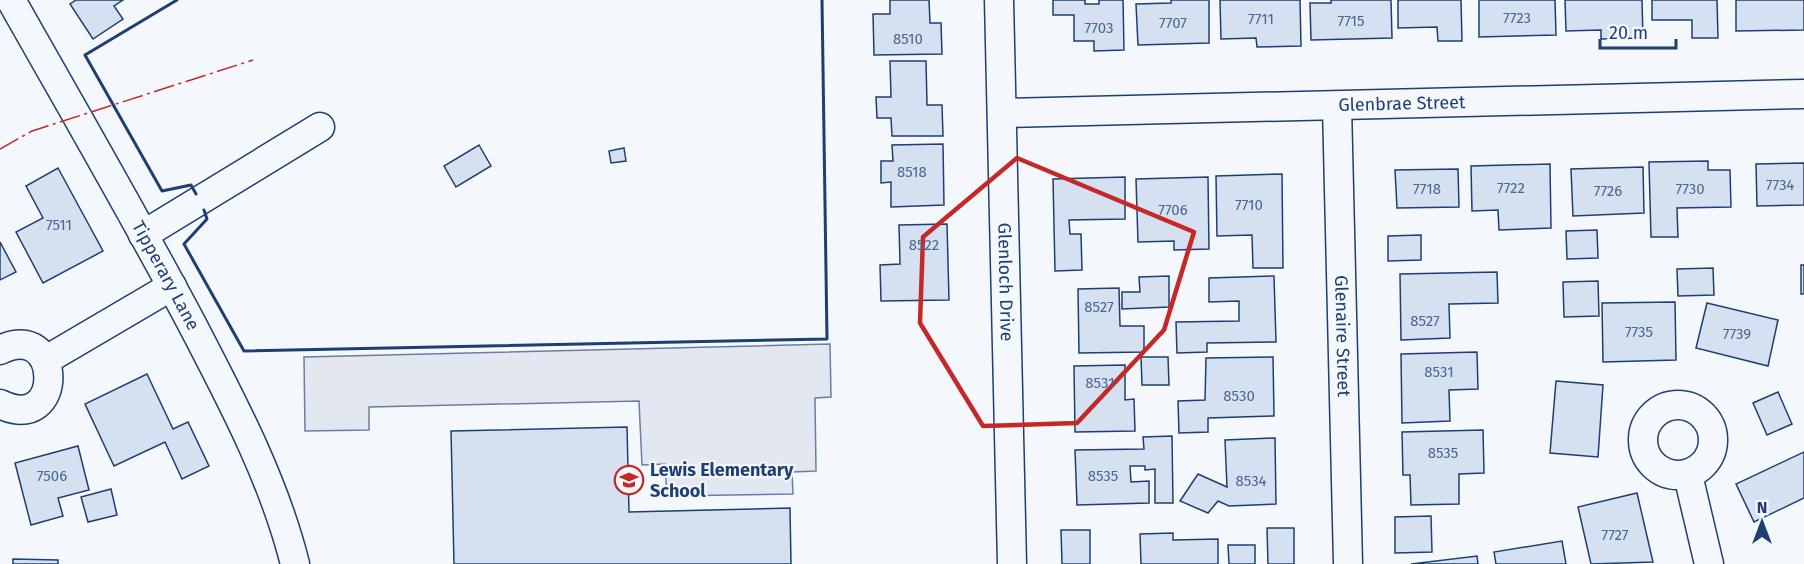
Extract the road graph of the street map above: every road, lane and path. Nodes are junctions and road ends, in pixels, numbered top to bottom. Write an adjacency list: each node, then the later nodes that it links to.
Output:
1 (11, 0): 7 (street, Tipperary Lane)
2 (999, 0): 5 (street, Glenloch Drive)
3 (1804, 94): 4 (street, Glenbrae Street)
4 (1337, 106): 5 (street, Glenbrae Street); 15 (street, Glenaire Street)
5 (1002, 113): 14 (street, Glenloch Drive)
6 (320, 128): 7 (street)
7 (143, 235): 8 (street, Tipperary Lane)
8 (172, 286): 10 (street); 13 (street, Tipperary Lane)
9 (0, 350): 10 (street)
10 (46, 360): 11 (street)
11 (0, 404)
12 (1688, 475): 16 (street)
13 (295, 564)
14 (1012, 564)
15 (1348, 564)
16 (1709, 564)

